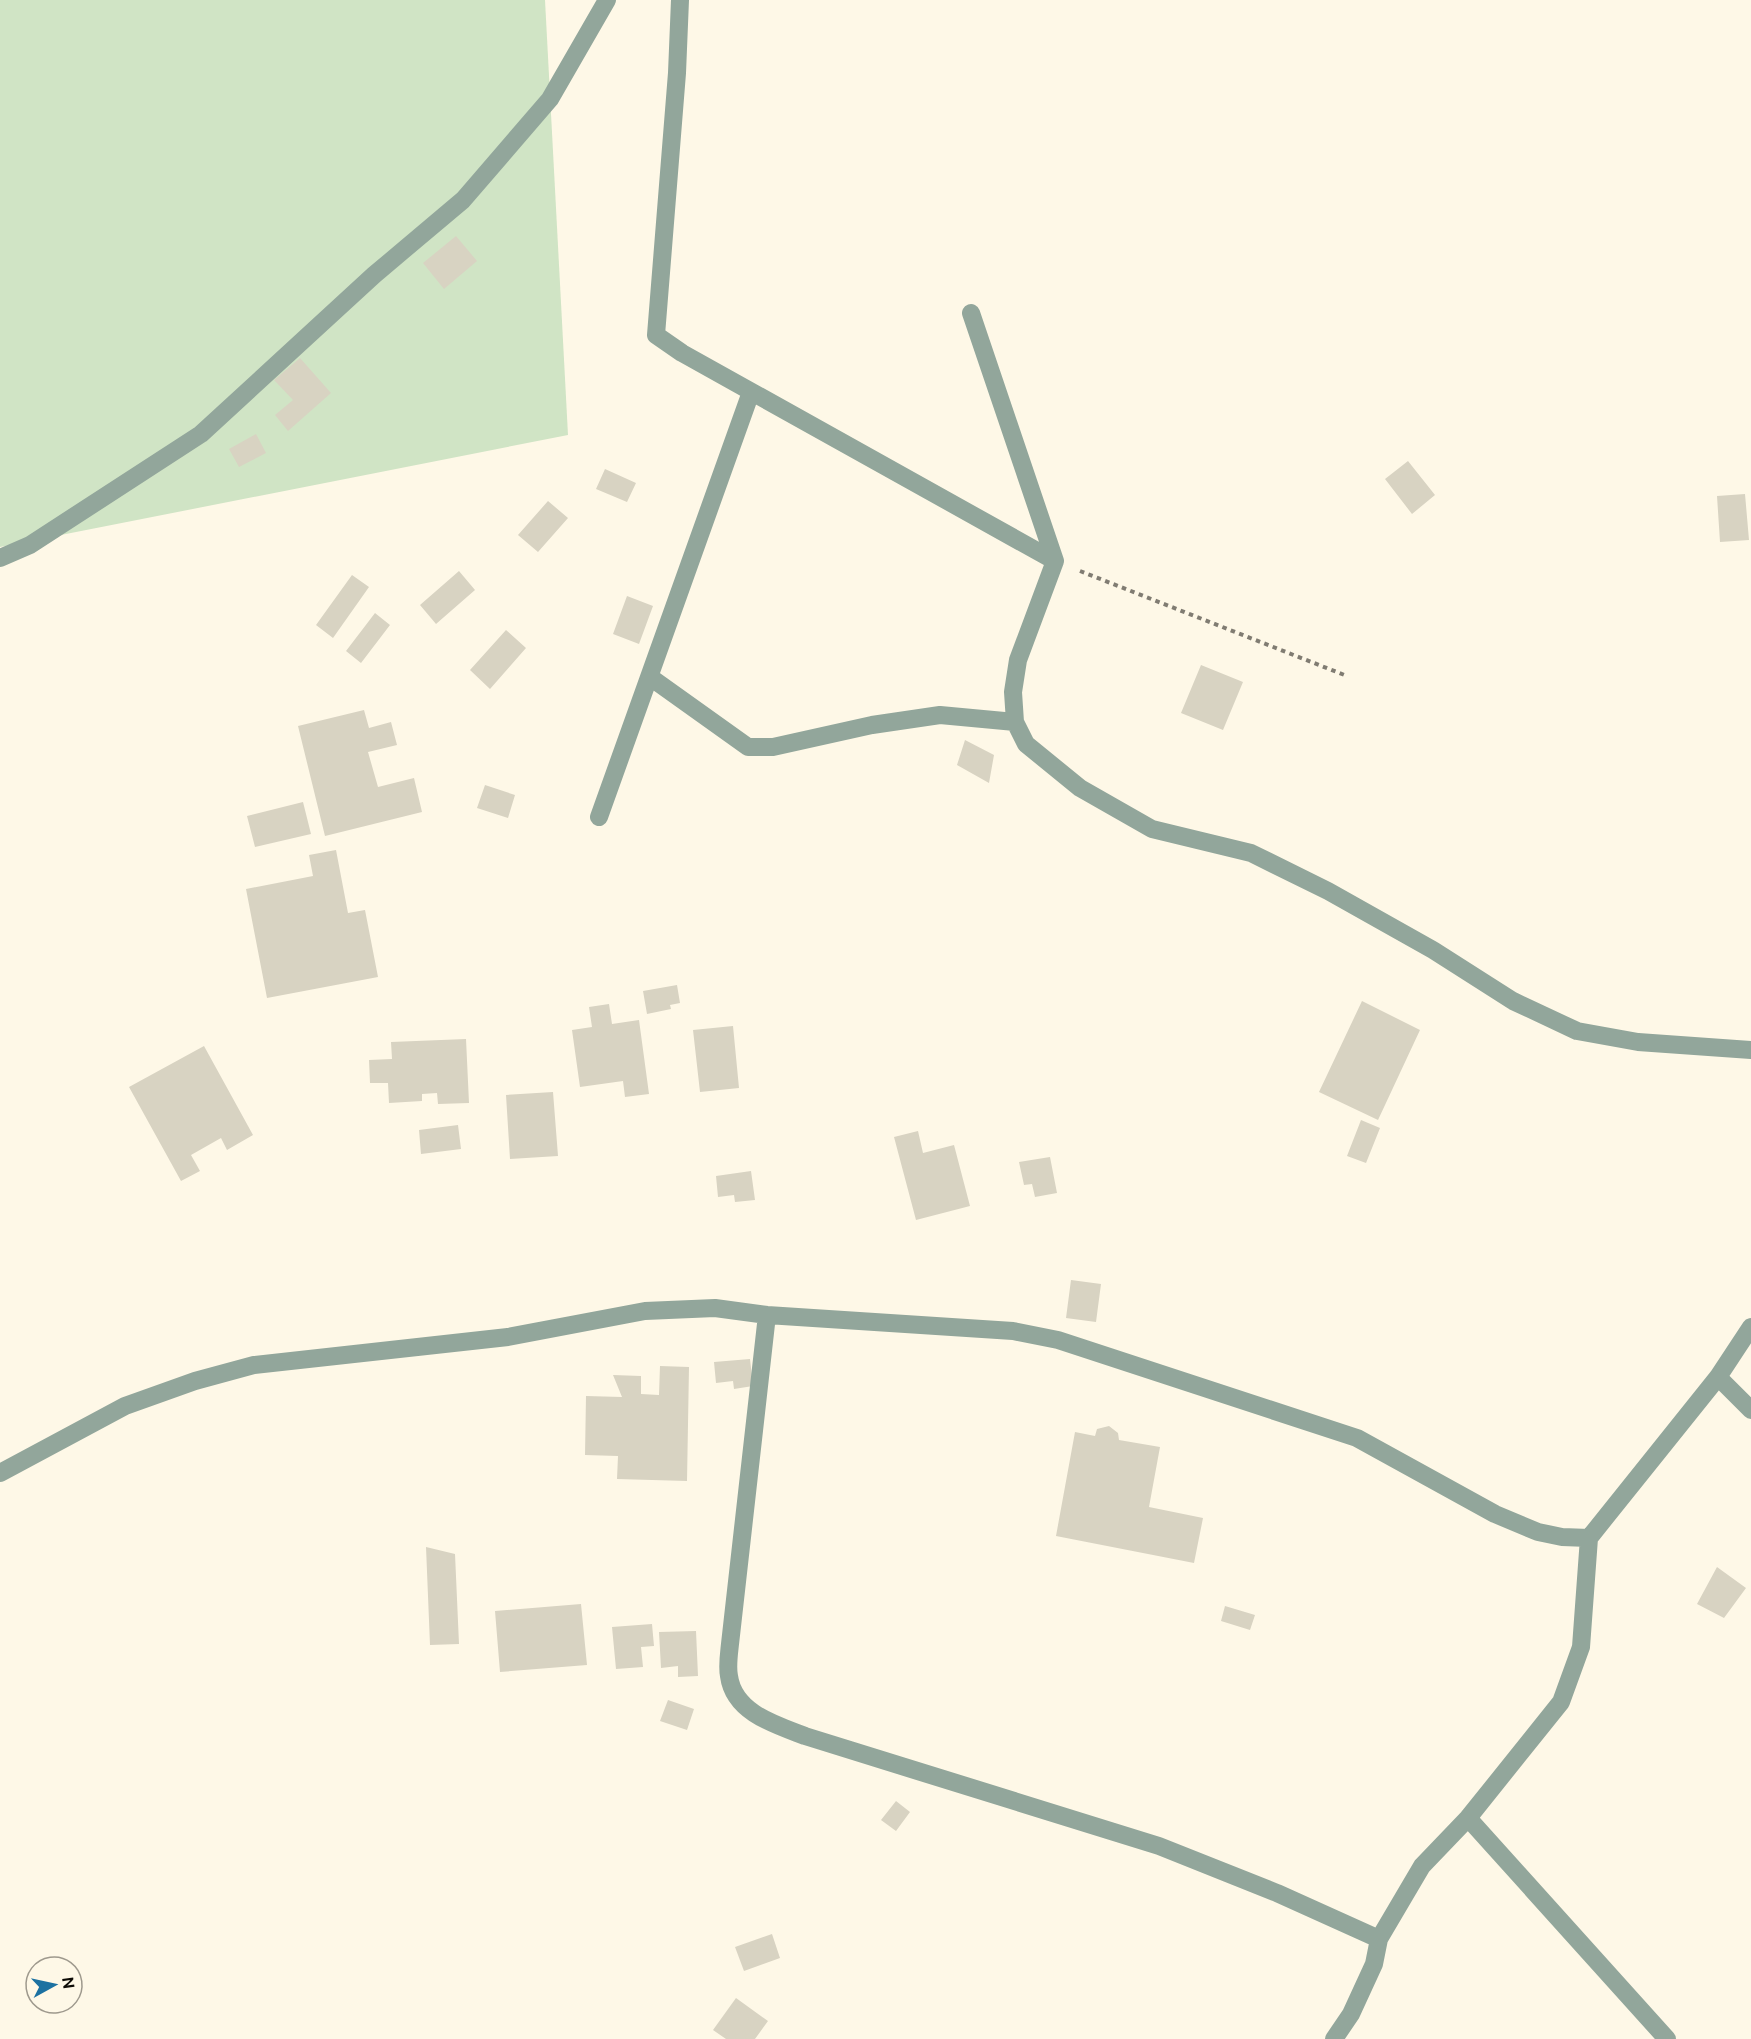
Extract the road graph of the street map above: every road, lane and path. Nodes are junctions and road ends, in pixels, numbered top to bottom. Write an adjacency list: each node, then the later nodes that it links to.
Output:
1 (607, 0): 5 (street)
2 (680, 0): 4 (street)
3 (971, 313): 6 (street)
4 (752, 392): 6 (street); 8 (street)
5 (0, 558)
6 (1055, 561): 7 (path); 9 (street)
7 (1347, 676)
8 (650, 677): 9 (street); 10 (street)
9 (1015, 722): 11 (street)
10 (599, 817)
11 (1751, 1050)
12 (767, 1315): 16 (street); 17 (street); 19 (street)
13 (1751, 1328): 14 (street)
14 (1718, 1377): 15 (street); 17 (street)
15 (1751, 1410)
16 (0, 1473)
17 (1589, 1538): 18 (street)
18 (1468, 1818): 19 (street); 21 (street)
19 (1379, 1939): 20 (street)
20 (1334, 2039)
21 (1666, 2039)

